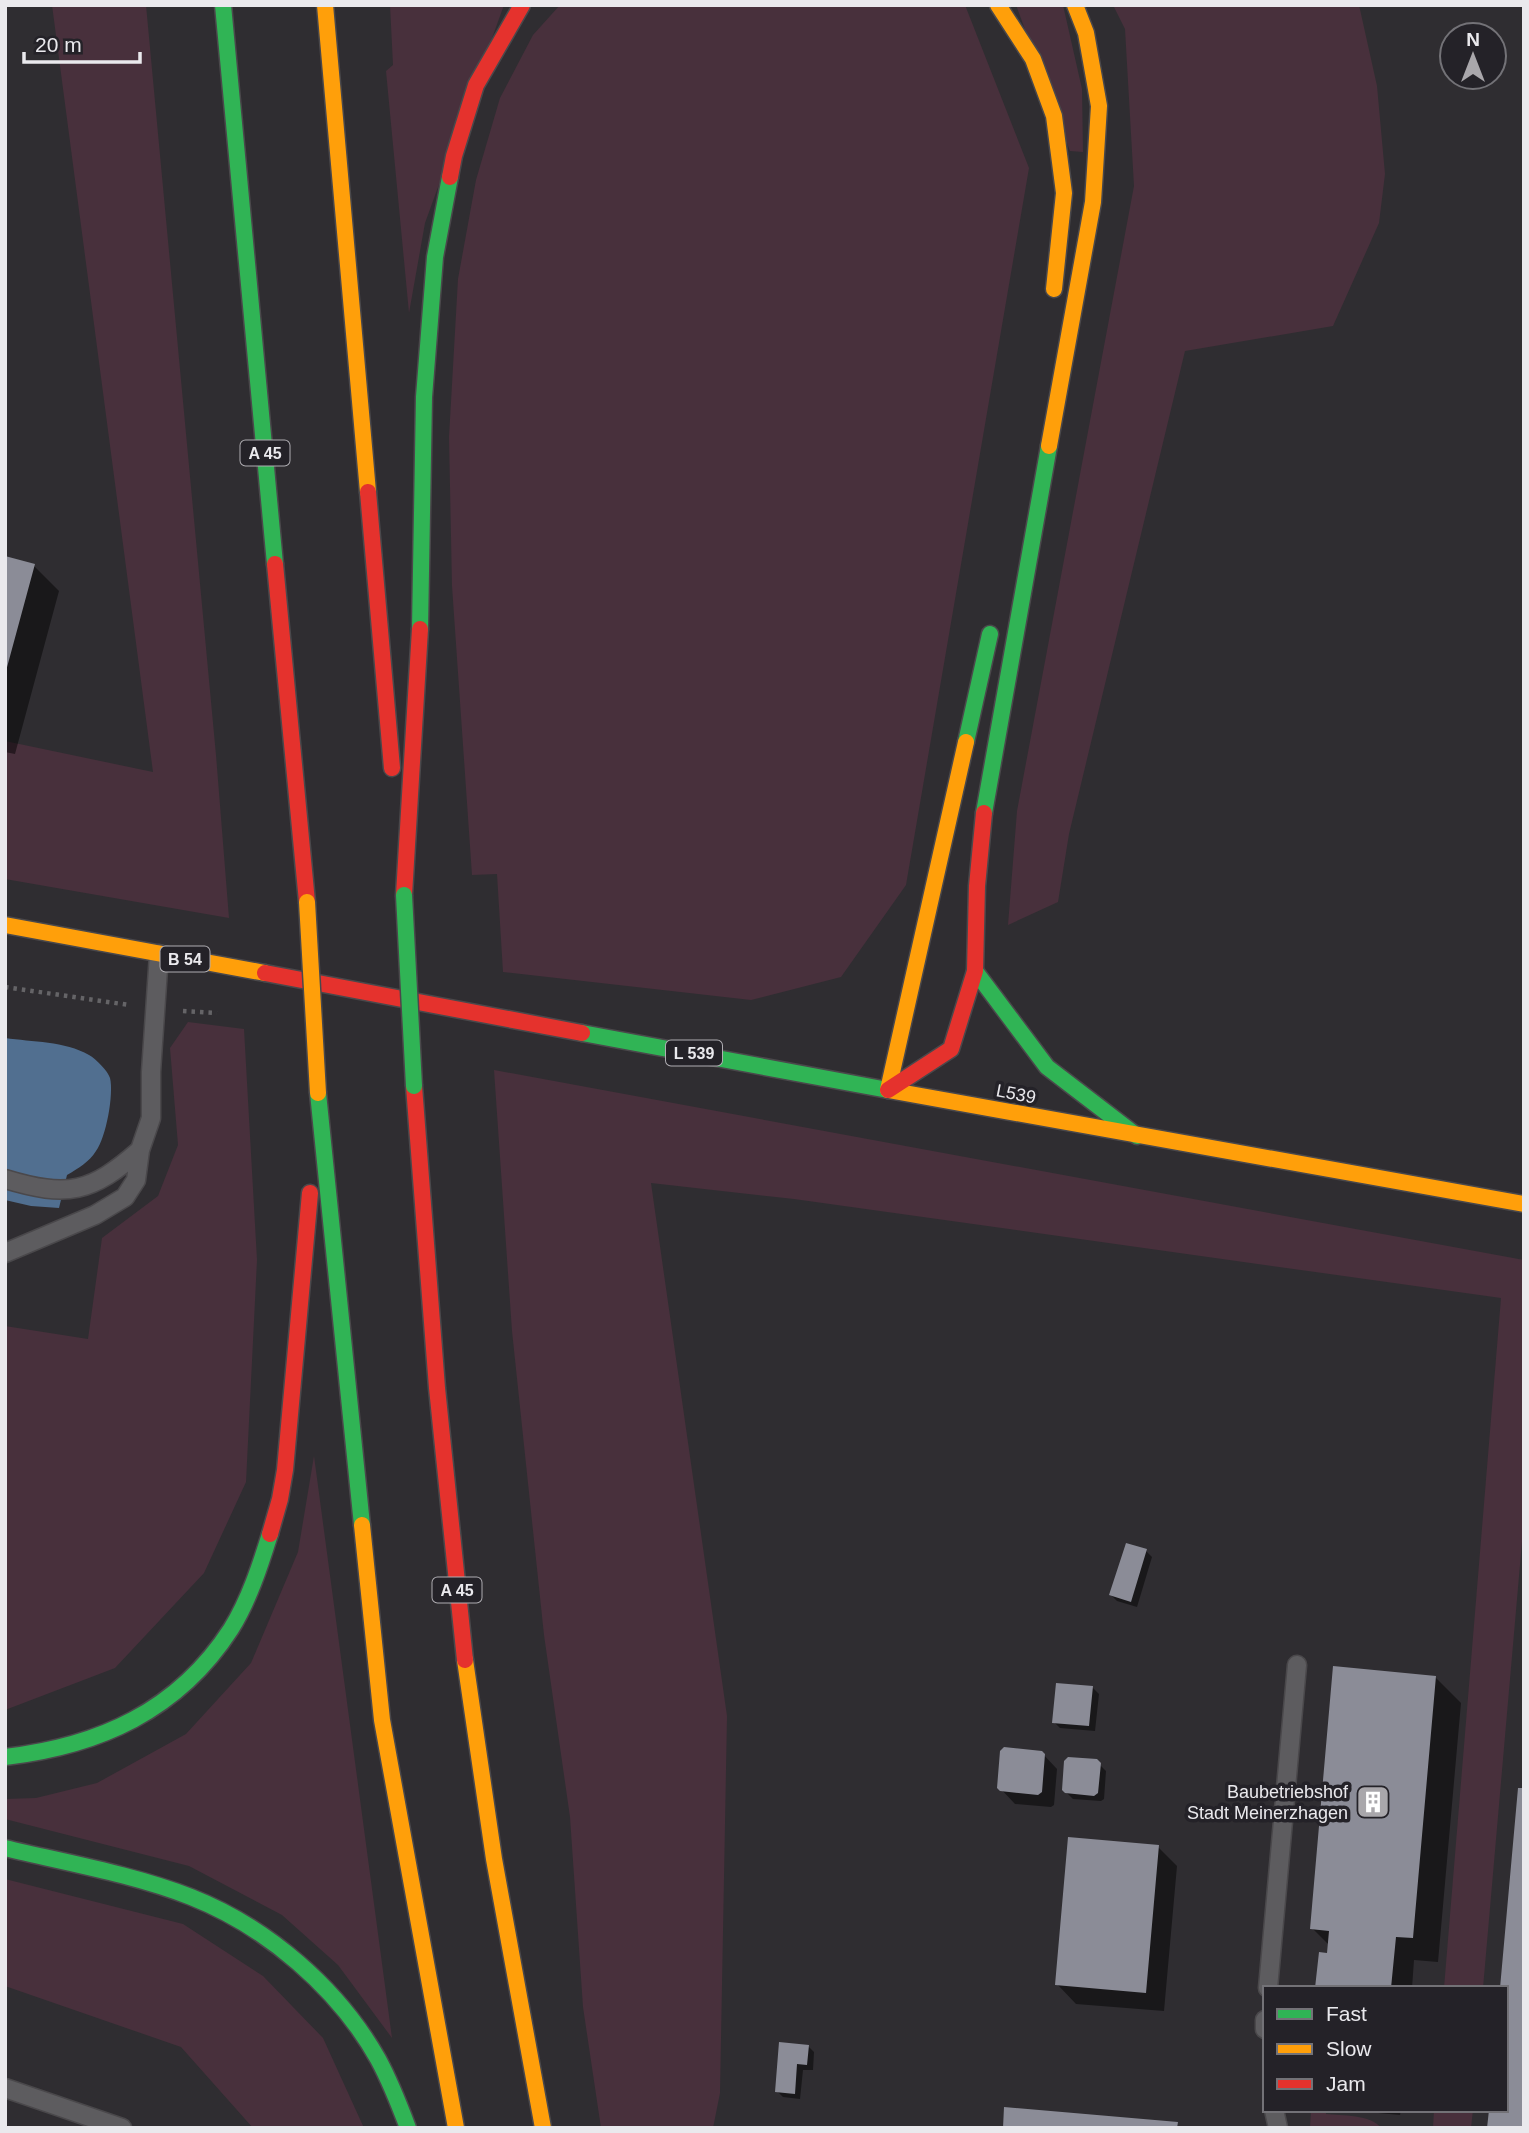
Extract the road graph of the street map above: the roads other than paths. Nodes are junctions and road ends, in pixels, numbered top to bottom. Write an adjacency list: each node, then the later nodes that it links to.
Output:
1 (223, 5): 14 (main road, A 45, bridge)
2 (325, 5): 8 (main road, A 45)
3 (522, 5): 8 (main road)
4 (998, 5): 6 (main road)
5 (1075, 5): 11 (main road)
6 (1052, 311)
7 (993, 618): 13 (main road)
8 (404, 895): 28 (main road, A 45, bridge)
9 (5, 925): 10 (main road, B 54)
10 (159, 954): 12 (main road, B 54); 16 (lane)
11 (975, 971): 13 (main road); 15 (main road)
12 (365, 992): 13 (main road, L 539)
13 (888, 1090): 15 (main road, L539 / L 539)
14 (318, 1093): 21 (main road); 27 (main road, A 45)
15 (1137, 1136): 18 (main road, L 539)
16 (140, 1150): 17 (lane); 19 (lane)
17 (5, 1179)
18 (1524, 1204)
19 (5, 1253)
20 (1297, 1665): 23 (lane)
21 (5, 1757)
22 (5, 1848): 26 (main road)
23 (1268, 1986)
24 (5, 2088): 25 (lane)
25 (122, 2128)
26 (408, 2128)
27 (456, 2128)
28 (543, 2128)

